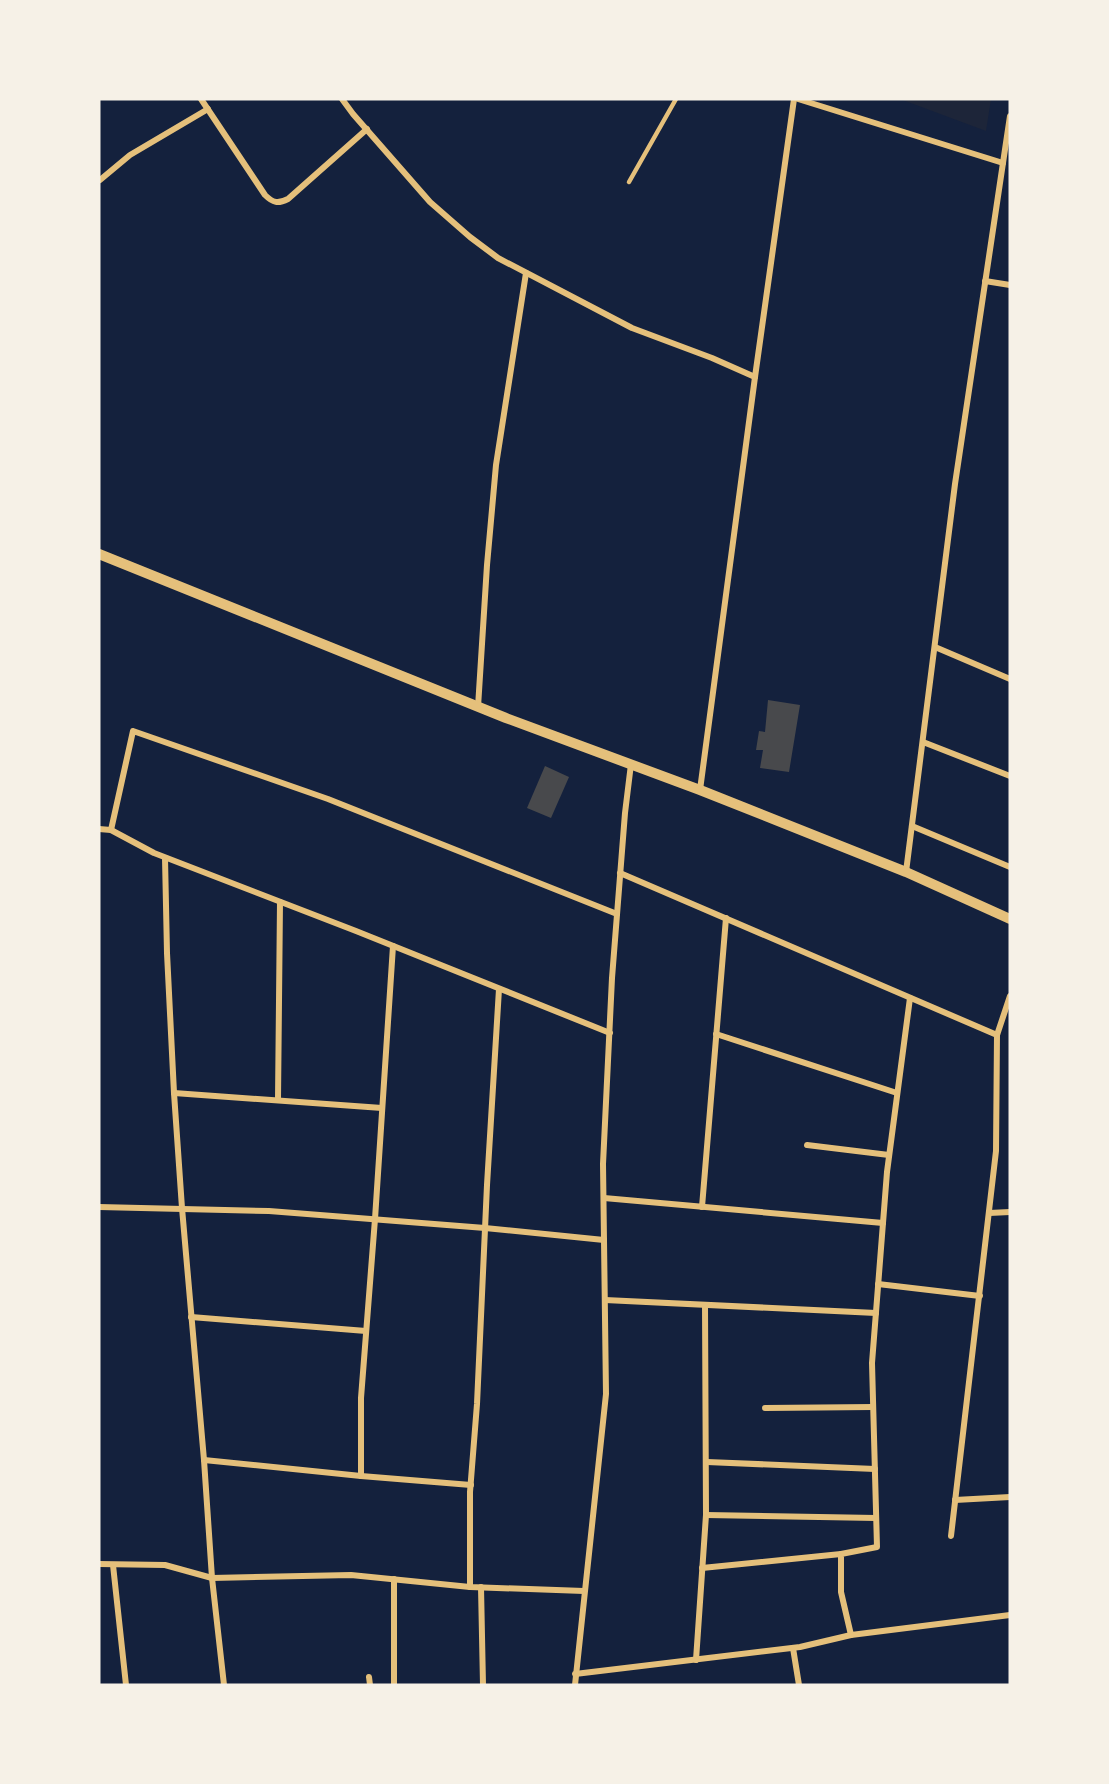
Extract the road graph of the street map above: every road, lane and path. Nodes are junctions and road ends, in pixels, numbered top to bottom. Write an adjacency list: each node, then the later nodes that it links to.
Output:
1 (201, 99): 5 (street)
2 (342, 99): 7 (street)
3 (676, 99): 11 (lane)
4 (796, 99): 9 (street); 15 (street)
5 (208, 109): 7 (street); 10 (street)
6 (1010, 116): 8 (street)
7 (367, 129): 12 (street)
8 (1007, 155): 9 (street)
9 (1003, 163): 13 (street)
10 (100, 180)
11 (628, 182)
12 (526, 273): 15 (street); 19 (street)
13 (985, 281): 14 (street); 17 (street)
14 (1010, 285)
15 (755, 376): 23 (street)
16 (99, 554): 19 (street)
17 (935, 647): 18 (street); 20 (street)
18 (1010, 679)
19 (478, 707): 21 (street)
20 (923, 742): 22 (street); 24 (street)
21 (631, 764): 23 (street); 30 (street)
22 (1010, 776)
23 (700, 790): 29 (street)
24 (912, 826): 28 (street); 29 (street)
25 (99, 829): 26 (street)
26 (111, 830): 27 (street); 32 (street)
27 (165, 858): 31 (street); 42 (street)
28 (1010, 867)
29 (906, 872): 34 (street)
30 (620, 873): 32 (street); 33 (street)
31 (280, 902): 35 (street); 44 (street)
32 (617, 914): 39 (street)
33 (726, 918): 38 (street); 40 (street)
34 (1010, 919)
35 (393, 946): 36 (street); 45 (street)
36 (500, 989): 39 (street); 56 (street)
37 (1010, 996): 41 (street)
38 (910, 998): 41 (street); 43 (street)
39 (610, 1033): 48 (street)
40 (716, 1034): 43 (street); 50 (street)
41 (997, 1035): 53 (street)
42 (174, 1093): 44 (street); 51 (street)
43 (897, 1093): 47 (street)
44 (278, 1100): 45 (street)
45 (382, 1108): 54 (street)
46 (807, 1145): 47 (street)
47 (889, 1155): 55 (street)
48 (604, 1198): 50 (street); 57 (street)
49 (99, 1207): 51 (street)
50 (702, 1207): 55 (street)
51 (182, 1208): 54 (street); 63 (street)
52 (1010, 1212): 53 (street)
53 (990, 1213): 59 (street)
54 (375, 1219): 56 (street); 64 (street)
55 (883, 1223): 58 (street)
56 (485, 1228): 57 (street); 71 (street)
57 (604, 1240): 60 (street)
58 (878, 1284): 59 (street); 62 (street)
59 (980, 1296): 73 (street)
60 (605, 1300): 61 (street); 85 (street)
61 (705, 1305): 62 (street); 68 (street)
62 (876, 1313): 65 (street)
63 (191, 1317): 64 (street); 67 (street)
64 (366, 1331): 70 (street)
65 (873, 1407): 66 (street); 69 (street)
66 (765, 1408)
67 (204, 1460): 70 (street); 81 (street)
68 (706, 1462): 69 (street); 74 (street)
69 (875, 1469): 75 (street)
70 (361, 1476): 71 (street)
71 (471, 1485): 83 (street)
72 (1010, 1497): 73 (street)
73 (955, 1500): 76 (street)
74 (706, 1515): 75 (street); 80 (street)
75 (876, 1518): 77 (street)
76 (951, 1536)
77 (841, 1554): 80 (street); 87 (street)
78 (99, 1564): 79 (street)
79 (113, 1565): 81 (street); 92 (street)
80 (702, 1568): 89 (street)
81 (212, 1578): 82 (street); 93 (street)
82 (394, 1579): 83 (street); 95 (street)
83 (470, 1587): 84 (street)
84 (481, 1587): 85 (street); 96 (street)
85 (584, 1591): 90 (street)
86 (1010, 1615): 87 (street)
87 (851, 1635): 88 (street)
88 (793, 1648): 89 (street); 98 (street)
89 (696, 1660): 90 (street)
90 (575, 1674): 97 (street)
91 (369, 1677): 94 (street)
92 (126, 1685)
93 (224, 1685)
94 (370, 1685)
95 (394, 1685)
96 (483, 1685)
97 (575, 1685)
98 (799, 1685)

